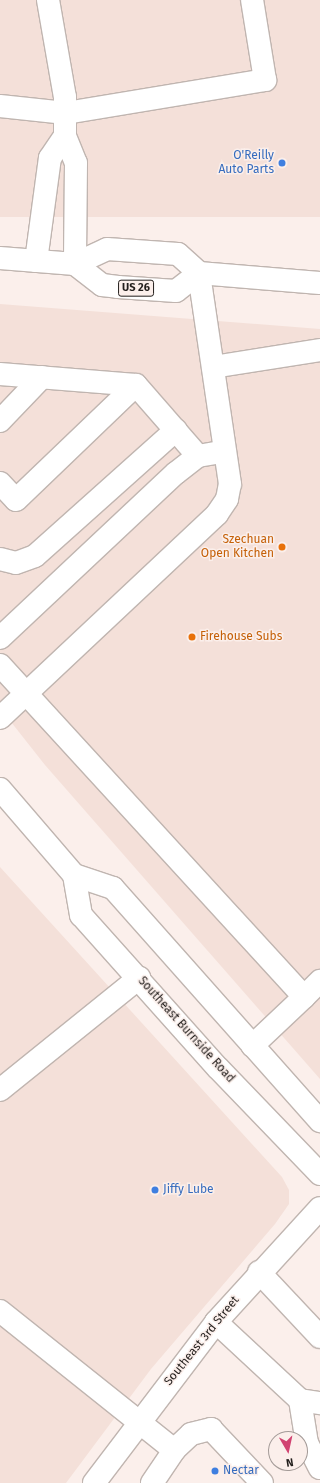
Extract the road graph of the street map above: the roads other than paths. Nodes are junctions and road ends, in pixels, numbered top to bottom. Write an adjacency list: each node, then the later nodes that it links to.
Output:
1 (48, 0): 4 (main road)
2 (252, 0): 4 (main road)
3 (0, 106): 4 (main road)
4 (66, 113): 5 (main road)
5 (65, 136): 7 (main road); 8 (main road)
6 (0, 258): 7 (main road)
7 (36, 261): 8 (main road)
8 (75, 264): 9 (main road); 9 (main road, US 26)
9 (199, 274): 10 (main road); 12 (main road)
10 (320, 283)
11 (320, 350): 12 (main road)
12 (213, 367): 18 (main road)
13 (0, 374): 14 (main road)
14 (42, 377): 15 (main road); 16 (main road)
15 (136, 385): 17 (main road); 20 (main road)
16 (0, 421)
17 (176, 430): 19 (main road); 21 (main road)
18 (225, 451): 19 (main road); 24 (main road)
19 (198, 456): 22 (main road)
20 (0, 483)
21 (0, 559)
22 (0, 638)
23 (0, 665): 24 (main road)
24 (26, 694): 25 (main road); 30 (main road)
25 (0, 718)
26 (0, 789): 27 (main road)
27 (74, 875): 28 (main road, Southeast Burnside Road); 31 (main road)
28 (139, 978): 32 (main road); 34 (main road, Southeast Burnside Road)
29 (320, 981): 30 (main road)
30 (304, 997): 31 (main road)
31 (252, 1046): 33 (main road)
32 (0, 1090)
33 (320, 1121)
34 (320, 1174)
35 (320, 1208): 36 (main road, Southeast 3rd Street)
36 (259, 1272): 38 (main road, Southeast 3rd Street); 39 (main road)
37 (0, 1311): 41 (main road)
38 (216, 1322): 40 (main road); 41 (main road, Southeast 3rd Street)
39 (320, 1337)
40 (310, 1402): 43 (main road)
41 (136, 1423): 42 (main road); 44 (main road, Southeast 3rd Street)
42 (174, 1450): 45 (main road); 46 (main road)
43 (320, 1468)
44 (94, 1483)
45 (152, 1483)
46 (262, 1483)

